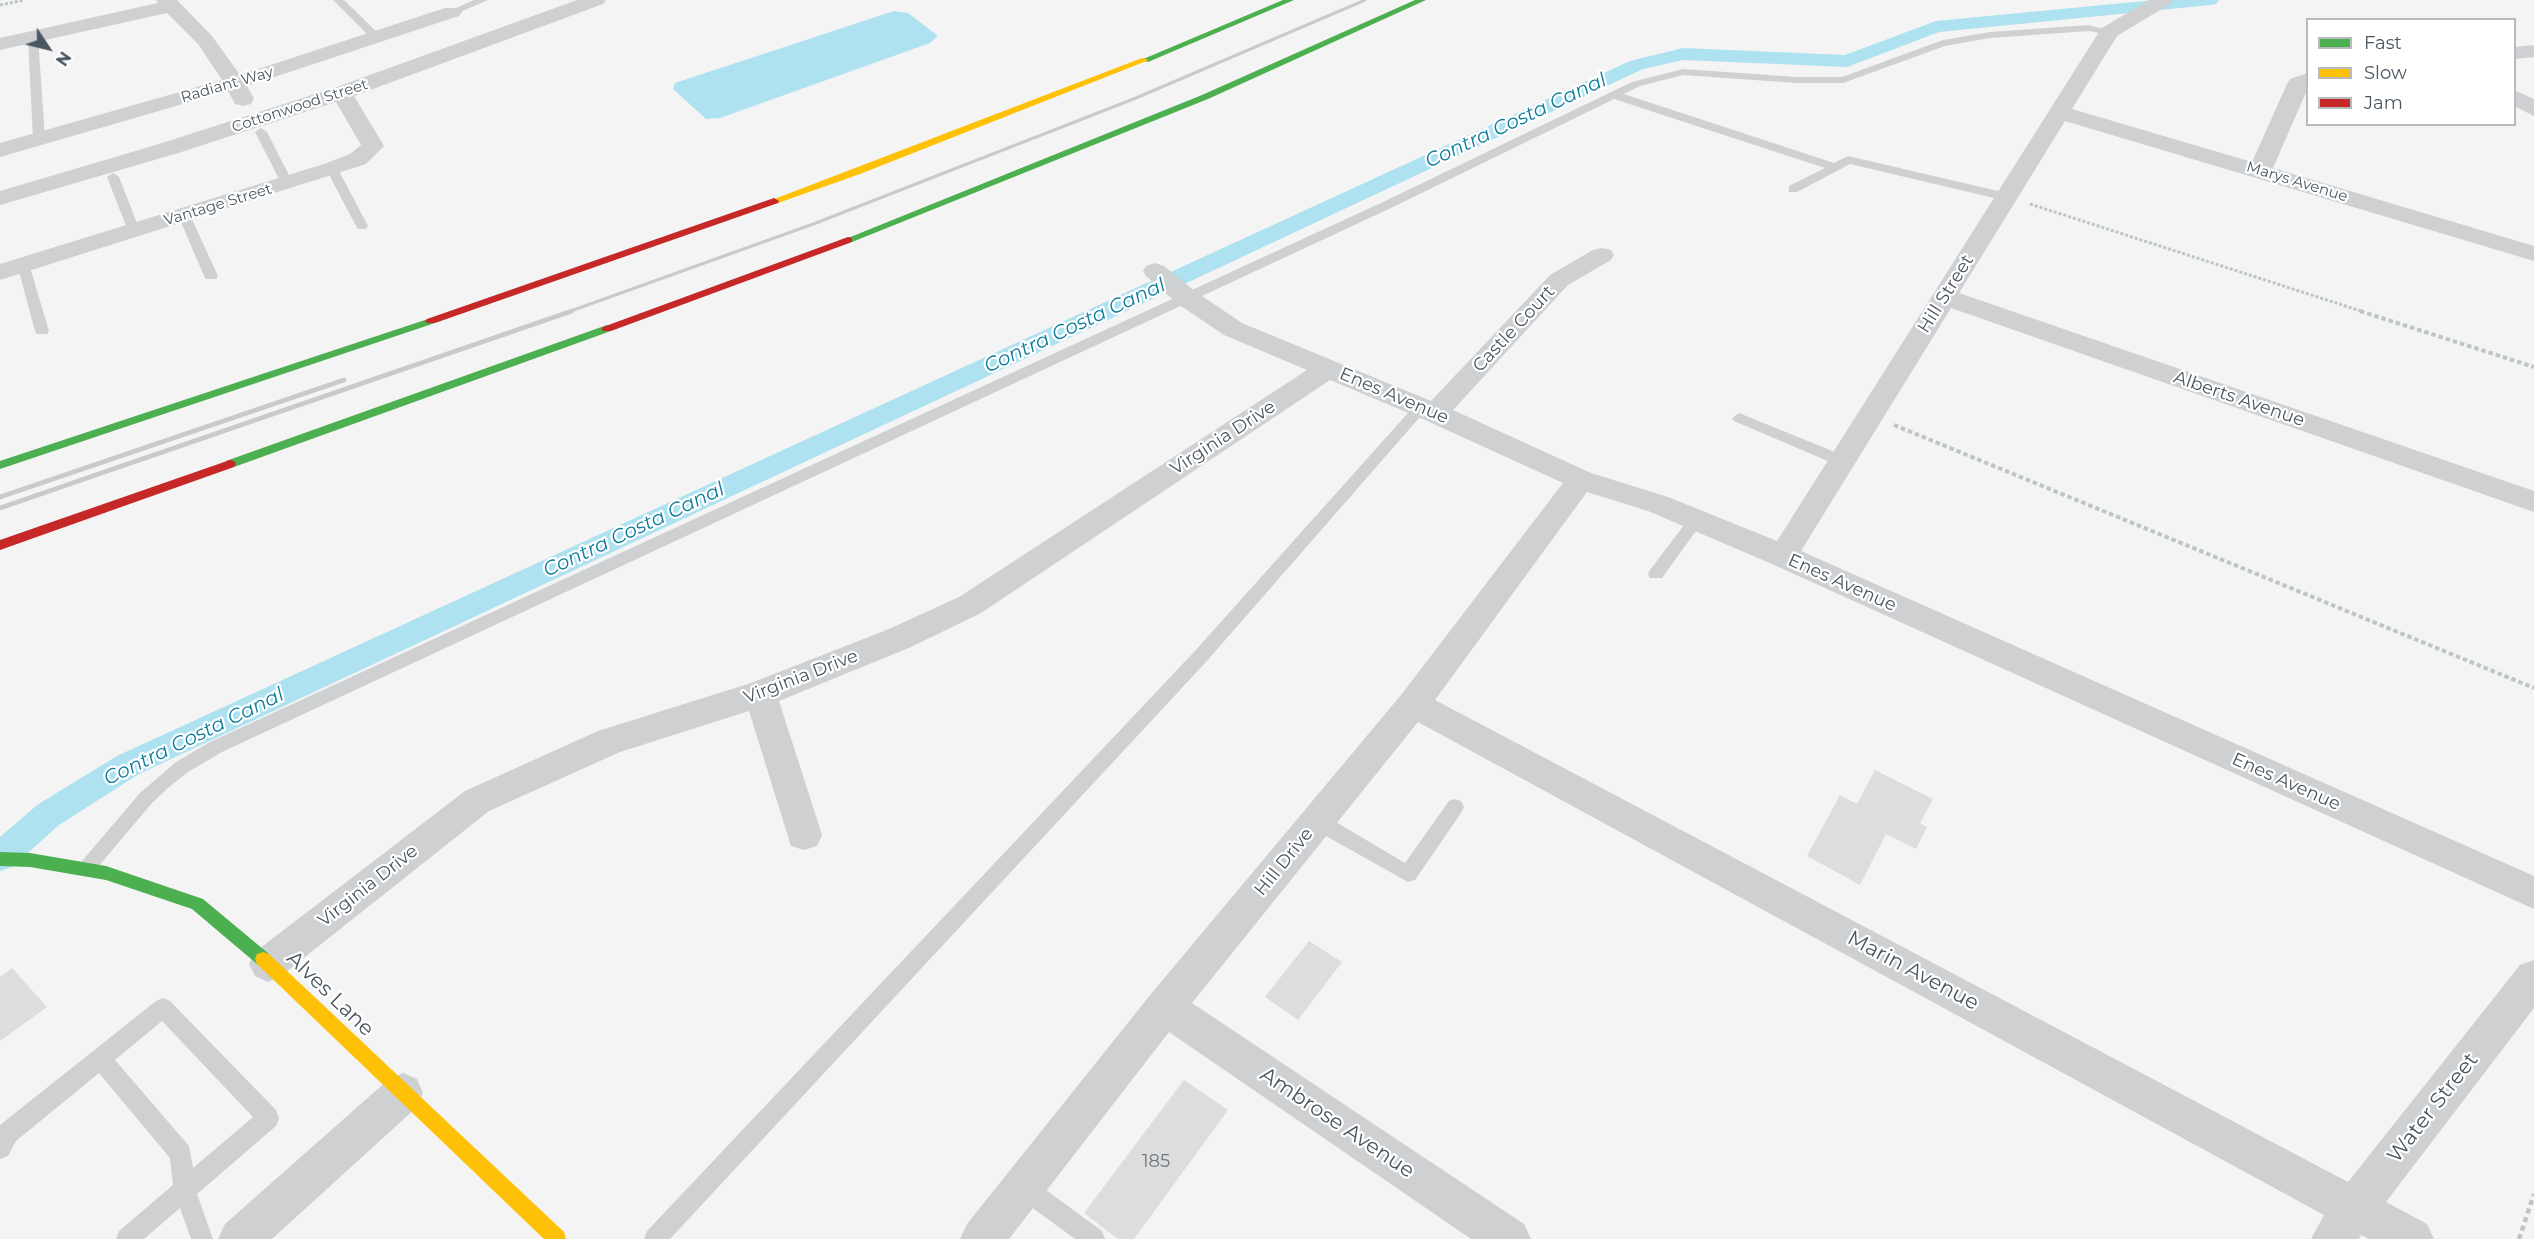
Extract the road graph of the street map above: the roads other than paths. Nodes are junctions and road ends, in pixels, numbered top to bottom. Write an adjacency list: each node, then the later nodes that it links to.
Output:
1 (338, 0): 11 (lane)
2 (483, 0): 8 (lane)
3 (596, 0): 12 (street, Cottonwood Street)
4 (1290, 0): 50 (main road)
5 (1422, 0): 54 (main road)
6 (2163, 0): 9 (street)
7 (168, 3): 10 (street); 17 (street)
8 (445, 6): 11 (street, Radiant Way); 12 (street)
9 (2109, 32): 19 (lane); 22 (street, Hill Street)
10 (33, 37): 13 (street); 24 (lane)
11 (376, 37): 17 (street, Radiant Way)
12 (486, 42): 18 (street, Cottonwood Street)
13 (0, 44)
14 (2534, 51): 15 (street)
15 (2516, 53)
16 (2306, 80): 28 (street)
17 (235, 83): 23 (street); 24 (street, Radiant Way)
18 (342, 93): 23 (street, Cottonwood Street); 27 (street, Vantage Street)
19 (1614, 95): 26 (lane); 44 (lane)
20 (2516, 97): 21 (street)
21 (2534, 109)
22 (2060, 112): 28 (street, Marys Avenue); 32 (street, Hill Street)
23 (257, 127): 30 (lane); 33 (street, Cottonwood Street)
24 (39, 139): 25 (street, Radiant Way)
25 (0, 150)
26 (1835, 167): 31 (lane); 32 (lane)
27 (332, 170): 30 (street, Vantage Street); 35 (lane)
28 (2260, 171): 37 (street, Marys Avenue)
29 (114, 177): 36 (lane)
30 (287, 183): 34 (street, Vantage Street)
31 (1793, 189)
32 (2007, 197): 43 (street, Hill Street)
33 (0, 198)
34 (184, 215): 36 (street, Vantage Street); 42 (lane)
35 (362, 226)
36 (134, 231): 39 (street, Vantage Street)
37 (2534, 254)
38 (1602, 255): 47 (street, Castle Court)
39 (23, 264): 41 (street, Vantage Street); 45 (lane)
40 (1155, 271): 44 (street, Enes Avenue)
41 (0, 272)
42 (211, 276)
43 (1945, 297): 49 (street, Hill Street); 52 (street, Alberts Avenue)
44 (1187, 298): 46 (street, Enes Avenue); 63 (lane)
45 (42, 331)
46 (1329, 368): 47 (street, Enes Avenue); 57 (street, Virginia Drive)
47 (1428, 410): 51 (street, Enes Avenue); 78 (lane)
48 (1739, 418): 49 (lane)
49 (1842, 461): 55 (street, Hill Street)
50 (0, 465)
51 (1581, 480): 53 (street, Enes Avenue); 58 (street, Hill Drive)
52 (2534, 502)
53 (1696, 520): 55 (street, Enes Avenue); 56 (lane)
54 (0, 546)
55 (1783, 556): 64 (street, Enes Avenue)
56 (1656, 574)
57 (760, 694): 61 (street); 65 (street, Virginia Drive)
58 (1413, 704): 60 (street, Hill Drive); 73 (street, Marin Avenue)
59 (1455, 807): 60 (lane)
60 (1317, 821): 67 (street, Hill Drive)
61 (804, 835)
62 (0, 859): 63 (main road, Alves Lane)
63 (85, 868): 65 (main road, Alves Lane)
64 (2534, 893)
65 (268, 964): 69 (main road, Alves Lane)
66 (2534, 978): 73 (street, Water Street)
67 (1166, 1007): 71 (street, Hill Drive); 81 (street, Ambrose Avenue)
68 (100, 1058): 70 (lane); 72 (lane); 72 (lane)
69 (403, 1093): 76 (street); 77 (main road, Alves Lane)
70 (0, 1148)
71 (1023, 1186): 79 (street, Hill Drive); 80 (lane)
72 (184, 1190): 74 (lane); 75 (lane)
73 (2344, 1223): 82 (street, Marin Avenue)
74 (128, 1239)
75 (202, 1239)
76 (240, 1239)
77 (557, 1239)
78 (655, 1239)
79 (982, 1239)
80 (1094, 1239)
81 (1509, 1239)
82 (2412, 1239)

